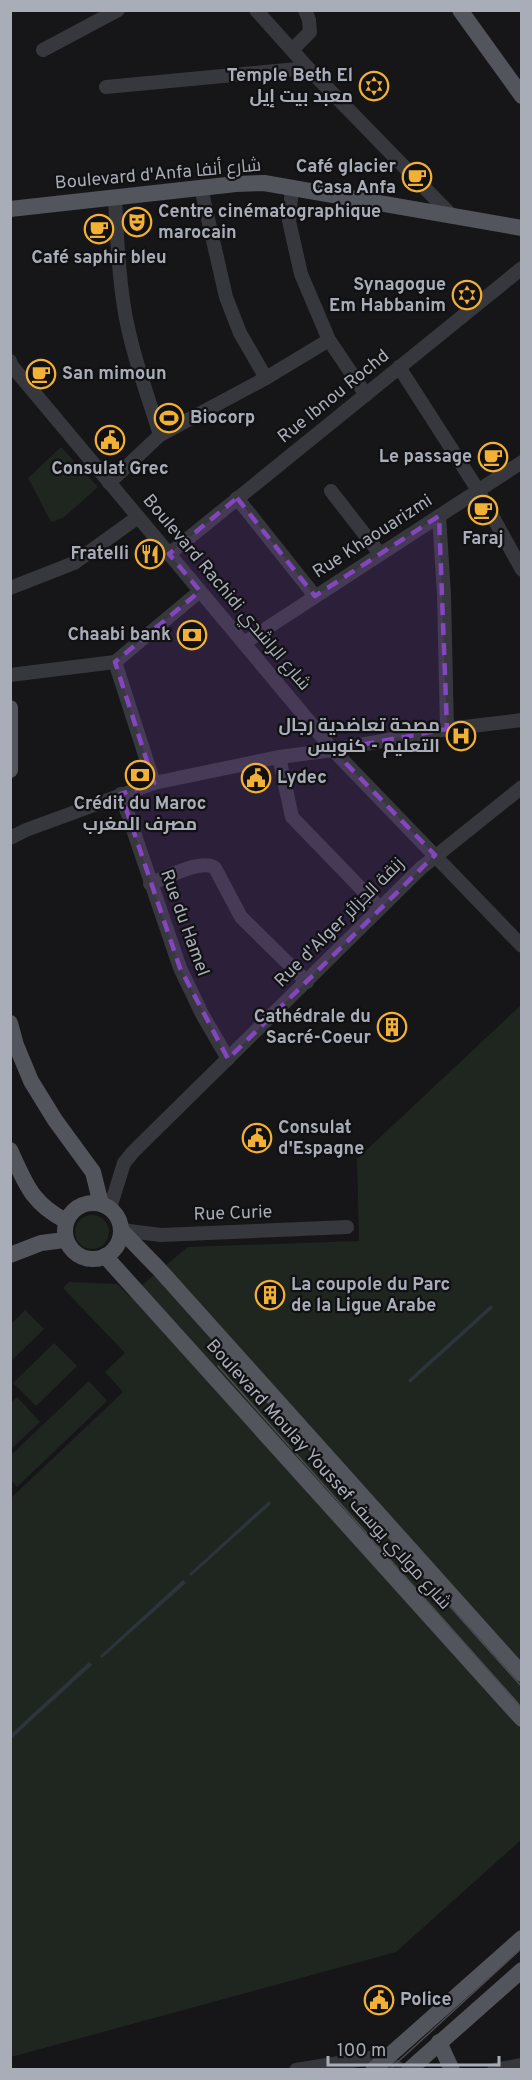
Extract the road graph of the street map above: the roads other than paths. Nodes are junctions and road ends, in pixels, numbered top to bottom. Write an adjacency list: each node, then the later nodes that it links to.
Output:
1 (118, 10): 6 (street)
2 (256, 10): 5 (street)
3 (305, 10): 5 (street)
4 (460, 10): 9 (main road)
5 (293, 49): 7 (street)
6 (43, 50)
7 (308, 68): 8 (street); 14 (street)
8 (106, 87)
9 (522, 96)
10 (292, 187): 11 (main road, Boulevard d'Anfa شارع أنفا); 14 (main road, Boulevard d'Anfa شارع أنفا); 17 (street)
11 (201, 188): 12 (main road, Boulevard d'Anfa شارع أنفا); 20 (street)
12 (115, 198): 13 (main road, Boulevard d'Anfa شارع أنفا); 22 (street)
13 (10, 209)
14 (453, 217): 15 (main road, Boulevard d'Anfa شارع أنفا)
15 (522, 228)
16 (520, 272): 19 (street, Rue Ibnou Rochd)
17 (329, 340): 20 (street); 21 (street)
18 (11, 365): 24 (street, Boulevard Rachidi شارع الراشدي)
19 (399, 367): 21 (street, Rue Ibnou Rochd); 25 (street)
20 (266, 378): 22 (street)
21 (366, 395): 27 (street, Rue Ibnou Rochd)
22 (160, 435): 24 (street)
23 (519, 467): 25 (street, Rue Khaouarizmi)
24 (110, 483): 29 (street, Boulevard Rachidi شارع الراشدي)
25 (478, 490): 28 (street, Rue Khaouarizmi); 32 (street)
26 (331, 491): 31 (street)
27 (237, 498): 30 (street, Rue Ibnou Rochd); 35 (street)
28 (439, 516): 31 (street, Rue Khaouarizmi); 41 (street)
29 (138, 517): 30 (street, Boulevard Rachidi شارع الراشدي); 33 (street)
30 (169, 554): 34 (street, Boulevard Rachidi شارع الراشدي)
31 (380, 554): 35 (street, Rue Khaouarizmi)
32 (522, 570)
33 (10, 588)
34 (200, 591): 36 (street, Boulevard Rachidi شارع الراشدي); 37 (street)
35 (315, 596): 36 (street, Rue Khaouarizmi)
36 (244, 643): 42 (street, Boulevard Rachidi شارع الراشدي)
37 (115, 662): 38 (street); 45 (street)
38 (10, 675)
39 (10, 708): 44 (main road)
40 (522, 720): 41 (street)
41 (447, 729): 42 (street)
42 (333, 750): 43 (street); 49 (street, Boulevard Rachidi شارع الراشدي)
43 (279, 757): 45 (street); 51 (street)
44 (10, 770)
45 (154, 783): 47 (street)
46 (522, 787): 49 (street, Rue d'Alger زنقة الجزائر)
47 (121, 794): 48 (street); 50 (street, Rue du Hamel)
48 (10, 838)
49 (435, 855): 51 (street, Rue d'Alger زنقة الجزائر); 52 (street, Boulevard Rachidi شارع الراشدي)
50 (150, 884): 53 (street); 55 (street, Rue du Hamel)
51 (379, 907): 53 (street, Rue d'Alger زنقة الجزائر)
52 (521, 945)
53 (307, 982): 55 (street, Rue d'Alger زنقة الجزائر)
54 (10, 1023): 57 (main road)
55 (228, 1059): 57 (street, Rue d'Alger زنقة الجزائر)
56 (10, 1150): 58 (main road)
57 (106, 1206): 58 (main road); 60 (main road)
58 (66, 1221): 61 (main road)
59 (347, 1227): 60 (street, Rue Curie)
60 (121, 1230): 63 (main road); 64 (main road, Boulevard Moulay Youssef شارع مولاي يوسف)
61 (65, 1240): 62 (main road); 63 (main road)
62 (10, 1255)
63 (105, 1256): 65 (main road, Boulevard Moulay Youssef شارع مولاي يوسف)
64 (522, 1674)
65 (522, 1719)
66 (522, 1938): 69 (main road)
67 (522, 1970): 68 (main road)
68 (439, 2043): 73 (main road); 74 (main road)
69 (378, 2064): 71 (street); 72 (street)
70 (522, 2065): 75 (street)
71 (296, 2070)
72 (401, 2070)
73 (409, 2070)
74 (452, 2070)
75 (494, 2070)

